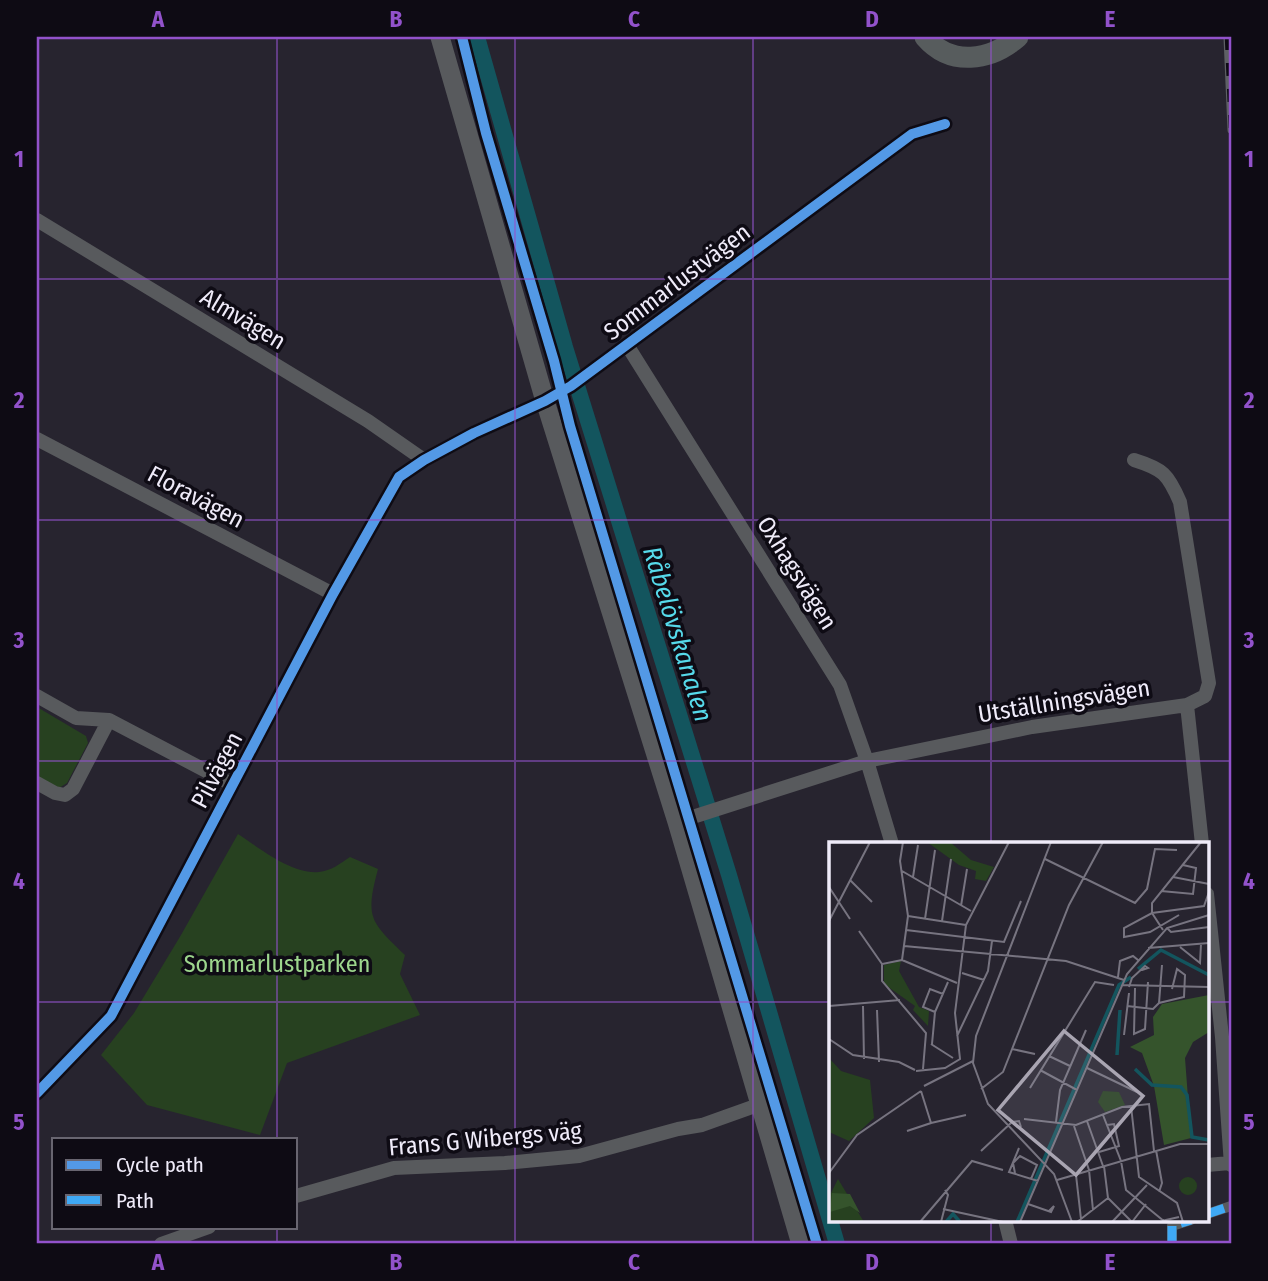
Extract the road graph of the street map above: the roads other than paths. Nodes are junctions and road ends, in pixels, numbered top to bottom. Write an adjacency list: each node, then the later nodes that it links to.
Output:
1 (440, 37): 7 (street)
2 (925, 37): 3 (main road)
3 (1018, 37)
4 (945, 124): 6 (street, Sommarlustvägen)
5 (37, 220): 9 (street, Almvägen)
6 (627, 345): 7 (street, Sommarlustvägen); 15 (street, Oxhagsvägen)
7 (545, 401): 9 (street, Sommarlustvägen); 18 (street)
8 (37, 439): 11 (street, Floravägen)
9 (424, 460): 11 (street, Pilvägen)
10 (1133, 460): 13 (street, Utställningsvägen)
11 (333, 594): 17 (street, Pilvägen)
12 (37, 696): 14 (street)
13 (1187, 705): 15 (street, Utställningsvägen); 20 (street)
14 (109, 720): 16 (street); 17 (street)
15 (867, 761): 18 (street, Utställningsvägen); 19 (street, Oxhagsvägen)
16 (37, 783)
17 (233, 785): 22 (street, Pilvägen)
18 (677, 822): 23 (street)
19 (890, 842)
20 (1202, 842)
21 (1208, 918): 24 (street)
22 (37, 1093)
23 (758, 1105): 26 (street, Frans G Wibergs väg); 33 (street)
24 (1231, 1164): 25 (street)
25 (1208, 1165)
26 (298, 1195)
27 (1231, 1206): 28 (street)
28 (1208, 1214)
29 (1006, 1222): 34 (street)
30 (1185, 1222): 35 (street)
31 (206, 1228): 32 (street)
32 (161, 1244)
33 (801, 1244)
34 (1011, 1244)
35 (1172, 1244)

